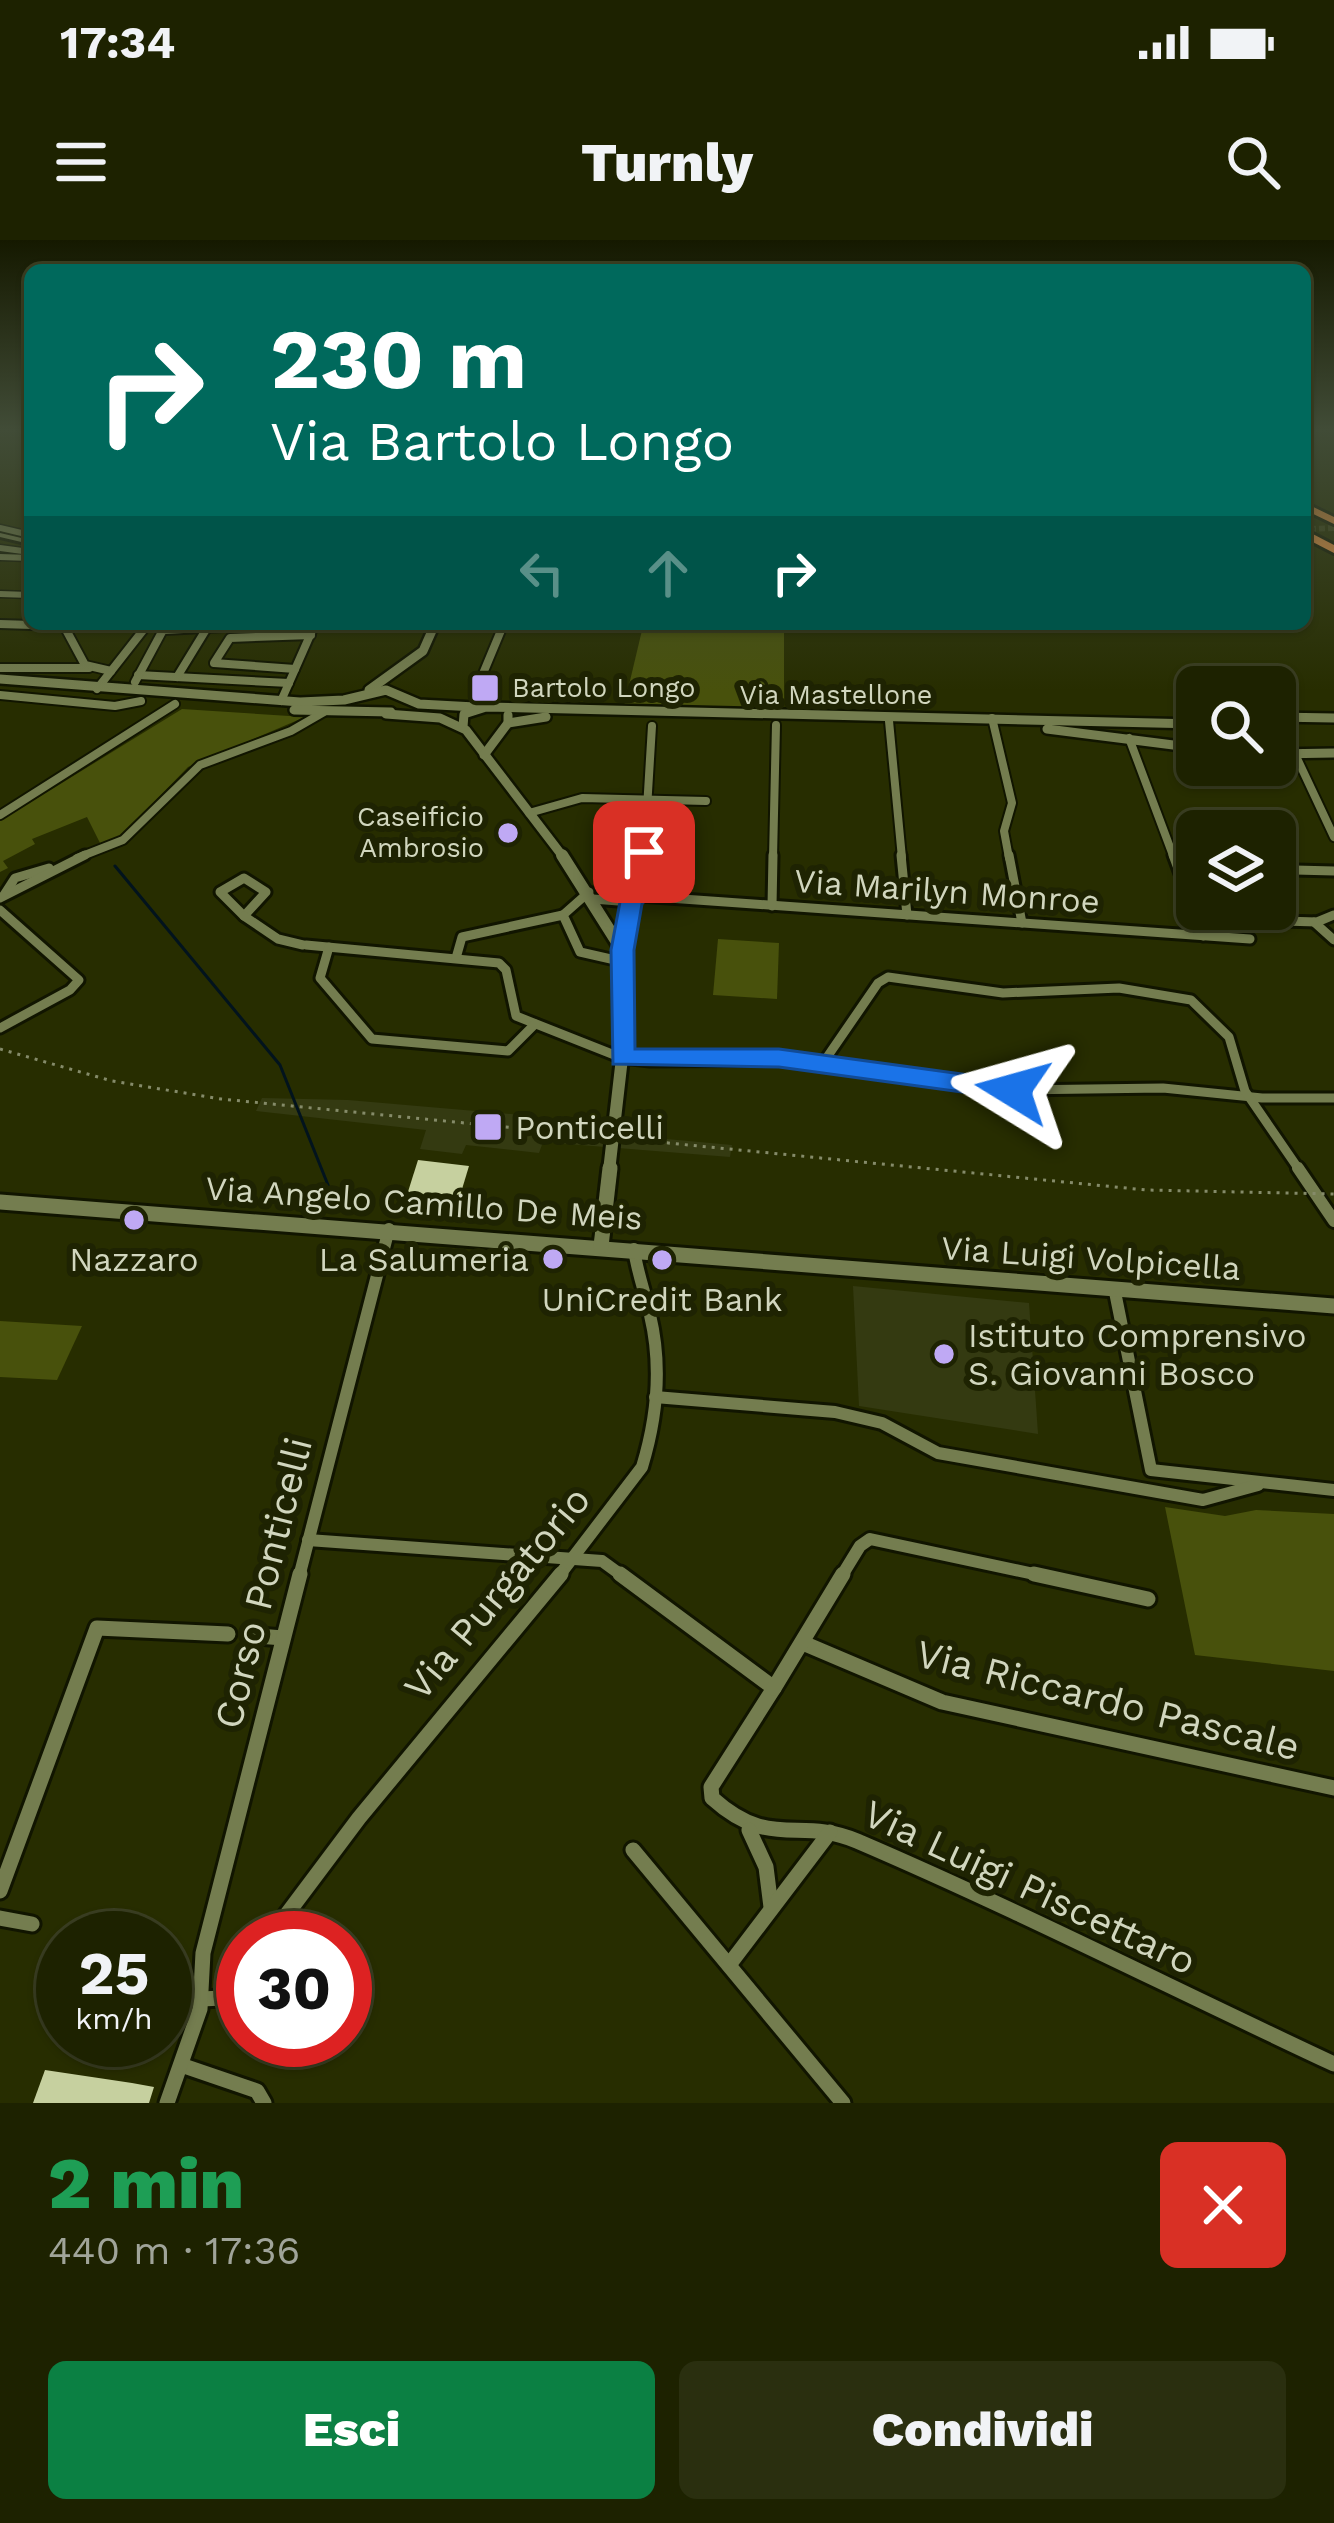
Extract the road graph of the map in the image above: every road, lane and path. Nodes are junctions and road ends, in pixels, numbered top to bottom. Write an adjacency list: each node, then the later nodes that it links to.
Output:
1 (1311, 528): 2 (highway)
2 (1334, 550)
3 (66, 630): 13 (street)
4 (143, 630): 15 (street)
5 (184, 630): 17 (street)
6 (206, 630): 17 (street)
7 (312, 630): 10 (street)
8 (432, 630): 11 (street)
9 (501, 630): 16 (street)
10 (310, 634): 14 (street); 14 (street)
11 (404, 666): 21 (street); 23 (street)
12 (0, 668): 13 (street)
13 (89, 668): 15 (street)
14 (295, 669): 18 (street)
15 (111, 671): 20 (street)
16 (482, 676)
17 (177, 677): 18 (street)
18 (289, 683): 25 (street)
19 (0, 687): 20 (street); 24 (street)
20 (94, 693): 22 (street, Via Mastellone); 24 (street, Via Mastellone)
21 (402, 695): 23 (street, Via Mastellone); 27 (street, Via Mastellone); 30 (street)
22 (184, 696): 25 (street, Via Mastellone); 26 (street)
23 (362, 696): 25 (street, Via Mastellone); 29 (street)
24 (141, 701): 26 (street, Via Mastellone)
25 (281, 701)
26 (175, 704): 28 (street, Via Mastellone); 49 (street)
27 (486, 707): 34 (street, Via Mastellone); 37 (street); 39 (street)
28 (324, 712): 29 (street, Via Mastellone); 54 (street)
29 (370, 714): 30 (street, Via Mastellone)
30 (386, 714): 39 (street, Via Mastellone)
31 (1296, 717): 32 (street)
32 (1334, 718)
33 (889, 721): 34 (street, Via Mastellone); 35 (street, Via Mastellone); 59 (street)
34 (993, 722): 36 (street, Via Mastellone); 40 (street, Via Mastellone); 64 (street)
35 (776, 725): 37 (street, Via Mastellone); 56 (street)
36 (1176, 725)
37 (504, 726): 39 (street, Via Mastellone); 44 (street)
38 (652, 726): 46 (street)
39 (463, 728): 44 (street)
40 (1129, 738): 41 (street, Via Mastellone); 65 (street)
41 (1176, 745)
42 (1334, 753): 43 (street)
43 (1296, 754)
44 (484, 755): 48 (street)
45 (1296, 756): 50 (street)
46 (646, 799): 47 (street); 48 (street); 55 (street)
47 (706, 801)
48 (529, 814): 53 (street)
49 (0, 815)
50 (1334, 837)
51 (1296, 870): 52 (street)
52 (1334, 871)
53 (591, 896): 55 (street, Via Marilyn Monroe); 58 (street); 69 (street)
54 (2, 897)
55 (636, 899): 56 (street, Via Marilyn Monroe); 69 (street)
56 (772, 906): 59 (street, Via Marilyn Monroe)
57 (0, 910): 72 (street)
58 (563, 915): 69 (street); 70 (street)
59 (907, 915): 64 (street, Via Marilyn Monroe)
60 (1334, 915): 63 (street)
61 (244, 916): 61 (street); 68 (street)
62 (1296, 921): 63 (street)
63 (1315, 922): 67 (street)
64 (1022, 923): 65 (street, Via Marilyn Monroe)
65 (1203, 936): 66 (street, Via Marilyn Monroe)
66 (1250, 939)
67 (1334, 940)
68 (329, 947): 70 (street); 71 (street)
69 (623, 956): 73 (street)
70 (456, 958): 71 (street)
71 (535, 1024): 73 (street)
72 (0, 1028)
73 (622, 1058): 74 (street); 80 (street)
74 (823, 1063): 75 (street); 75 (street)
75 (1250, 1097): 76 (street); 78 (street)
76 (1334, 1098)
77 (0, 1202): 79 (street, Via Angelo Camillo De Meis)
78 (1334, 1221)
79 (389, 1229): 80 (street, Via Angelo Camillo De Meis); 88 (street, Corso Ponticelli)
80 (601, 1246): 81 (street, Via Angelo Camillo De Meis)
81 (634, 1249): 82 (street, Via Angelo Camillo De Meis); 85 (street, Via Purgatorio)
82 (844, 1268): 83 (street, Via Luigi Volpicella)
83 (1114, 1292): 84 (street, Via Luigi Volpicella); 86 (street)
84 (1334, 1306)
85 (655, 1397): 86 (street); 89 (street, Via Purgatorio)
86 (1258, 1484): 87 (street)
87 (1334, 1490)
88 (308, 1540): 89 (street); 93 (street, Corso Ponticelli)
89 (572, 1555): 95 (street); 101 (street, Via Purgatorio)
90 (1148, 1599): 94 (street)
91 (228, 1634): 100 (street)
92 (258, 1636): 93 (street)
93 (283, 1638): 107 (street, Corso Ponticelli)
94 (803, 1643): 95 (street); 96 (street, Via Riccardo Pascale)
95 (774, 1688): 97 (street)
96 (1334, 1788)
97 (749, 1830): 98 (street, Via Luigi Piscettaro); 102 (street)
98 (830, 1832): 102 (street); 109 (street, Via Luigi Piscettaro)
99 (633, 1850): 105 (street)
100 (0, 1891)
101 (289, 1911)
102 (771, 1911): 105 (street)
103 (0, 1918): 104 (street)
104 (32, 1924)
105 (729, 1965): 114 (street)
106 (216, 1998): 107 (street)
107 (202, 1999): 108 (street, Corso Ponticelli)
108 (192, 2030)
109 (1334, 2064)
110 (180, 2067): 112 (street, Corso Ponticelli)
111 (187, 2067): 113 (street)
112 (167, 2103)
113 (264, 2103)
114 (843, 2103)

